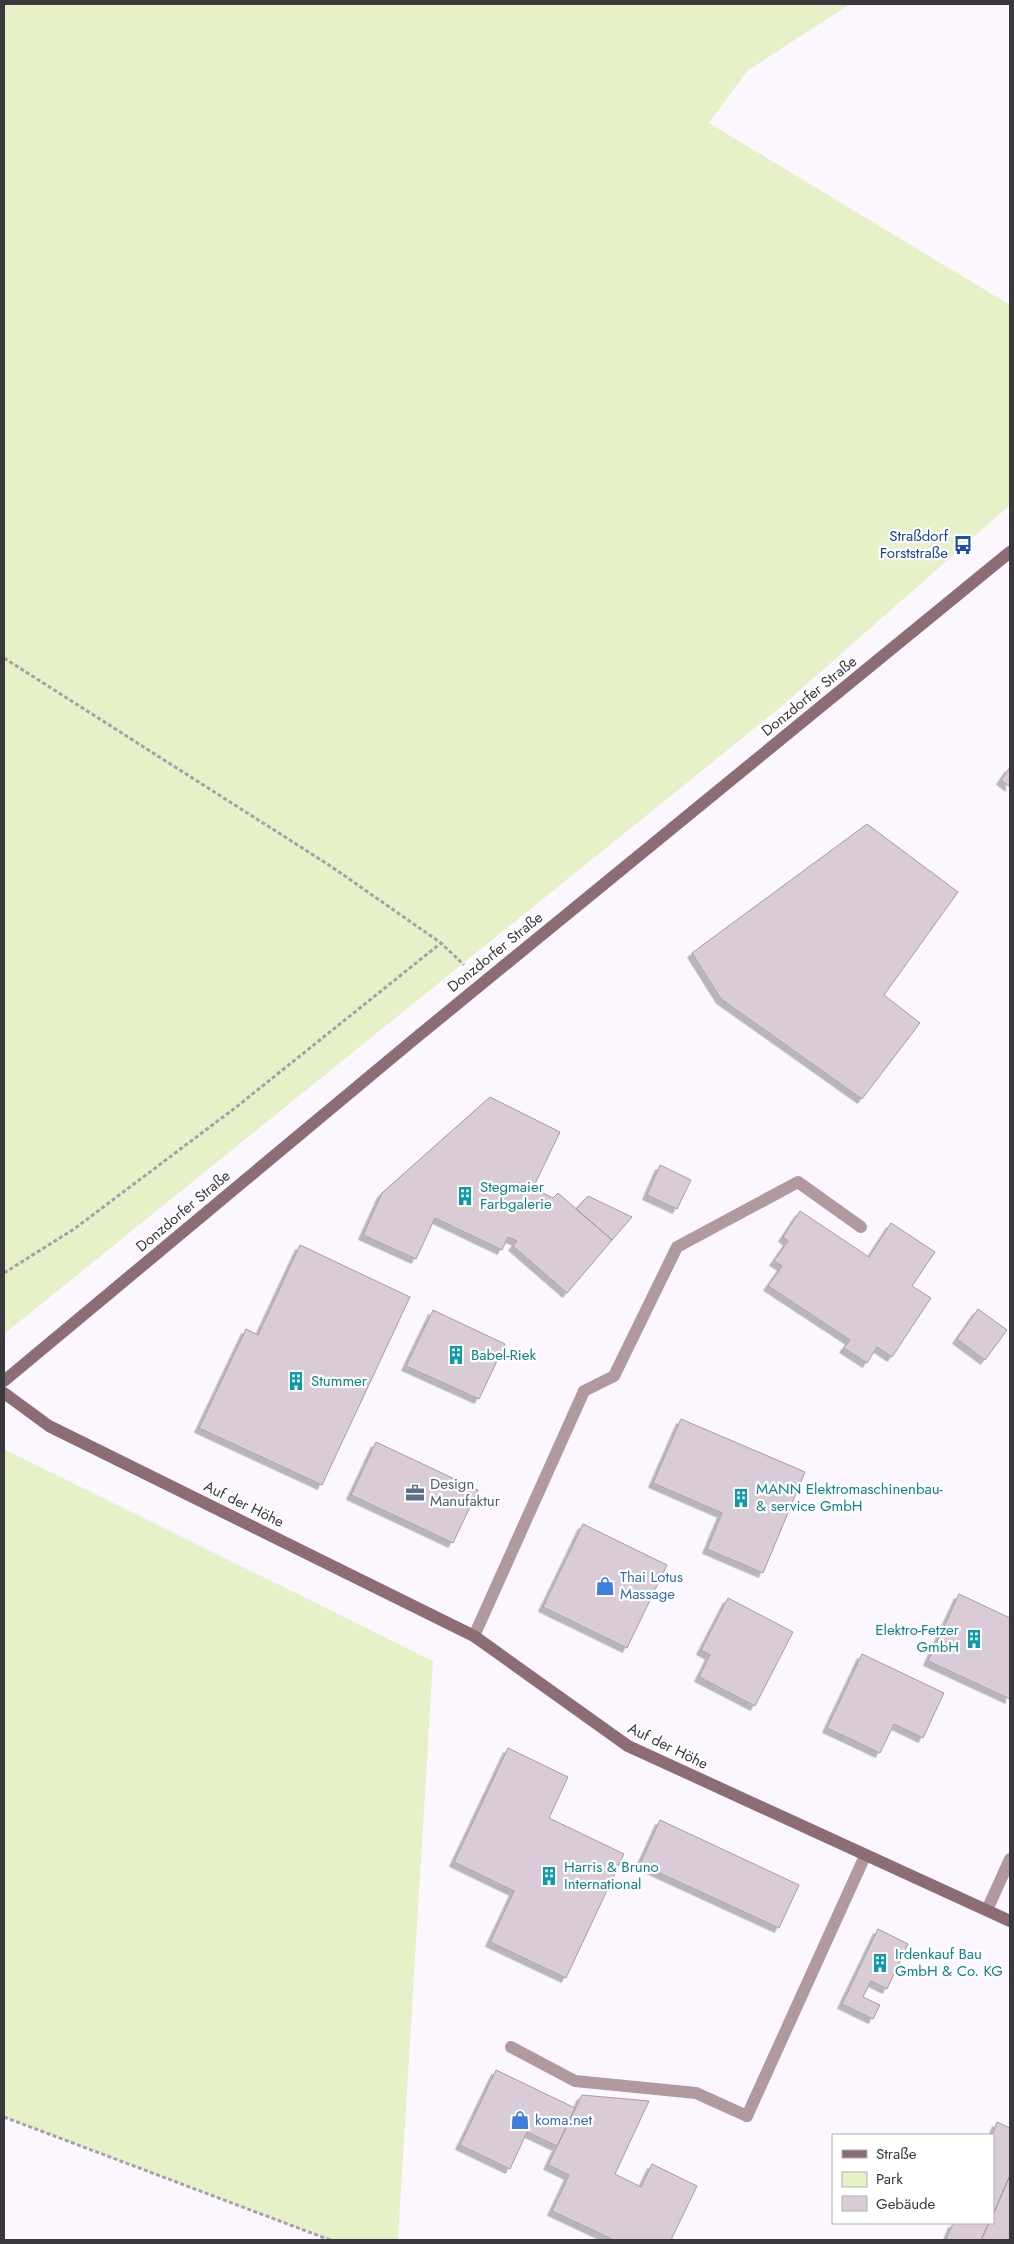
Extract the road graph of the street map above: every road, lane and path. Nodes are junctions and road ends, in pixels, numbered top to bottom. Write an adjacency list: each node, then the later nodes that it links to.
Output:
1 (1010, 552): 4 (main road, Donzdorfer Straße)
2 (4, 658): 3 (path)
3 (441, 943): 4 (path); 6 (path)
4 (482, 983): 7 (main road, Donzdorfer Straße)
5 (861, 1227): 9 (street)
6 (4, 1273)
7 (4, 1381)
8 (4, 1393): 9 (main road, Auf der Höhe)
9 (474, 1636): 10 (main road, Auf der Höhe)
10 (865, 1856): 12 (main road, Auf der Höhe); 14 (street)
11 (1010, 1859): 12 (street)
12 (987, 1910): 13 (main road, Auf der Höhe)
13 (1010, 1920)
14 (510, 2047)
15 (4, 2117): 16 (path)
16 (330, 2240)

